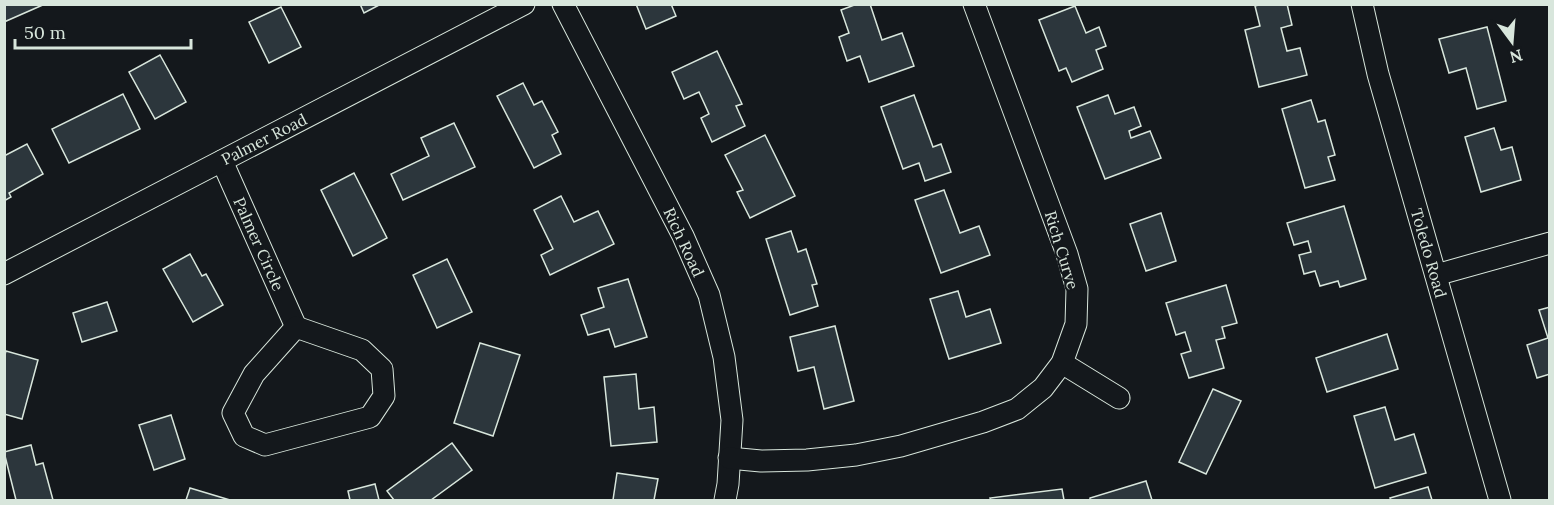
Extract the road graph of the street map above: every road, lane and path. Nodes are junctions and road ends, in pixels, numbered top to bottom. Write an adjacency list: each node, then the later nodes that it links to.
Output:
1 (524, 4): 5 (street, Palmer Road)
2 (563, 4): 12 (street, Rich Road)
3 (974, 4): 10 (street, Rich Curve)
4 (1362, 4): 8 (street, Toledo Road)
5 (222, 161): 7 (street, Palmer Road); 9 (street, Palmer Circle)
6 (1550, 243): 8 (street)
7 (4, 274)
8 (1436, 275): 14 (street, Toledo Road)
9 (296, 327): 9 (street)
10 (1062, 363): 11 (street); 12 (street, Rich Curve)
11 (1119, 398)
12 (729, 458): 13 (street, Rich Road)
13 (724, 501)
14 (1500, 501)

